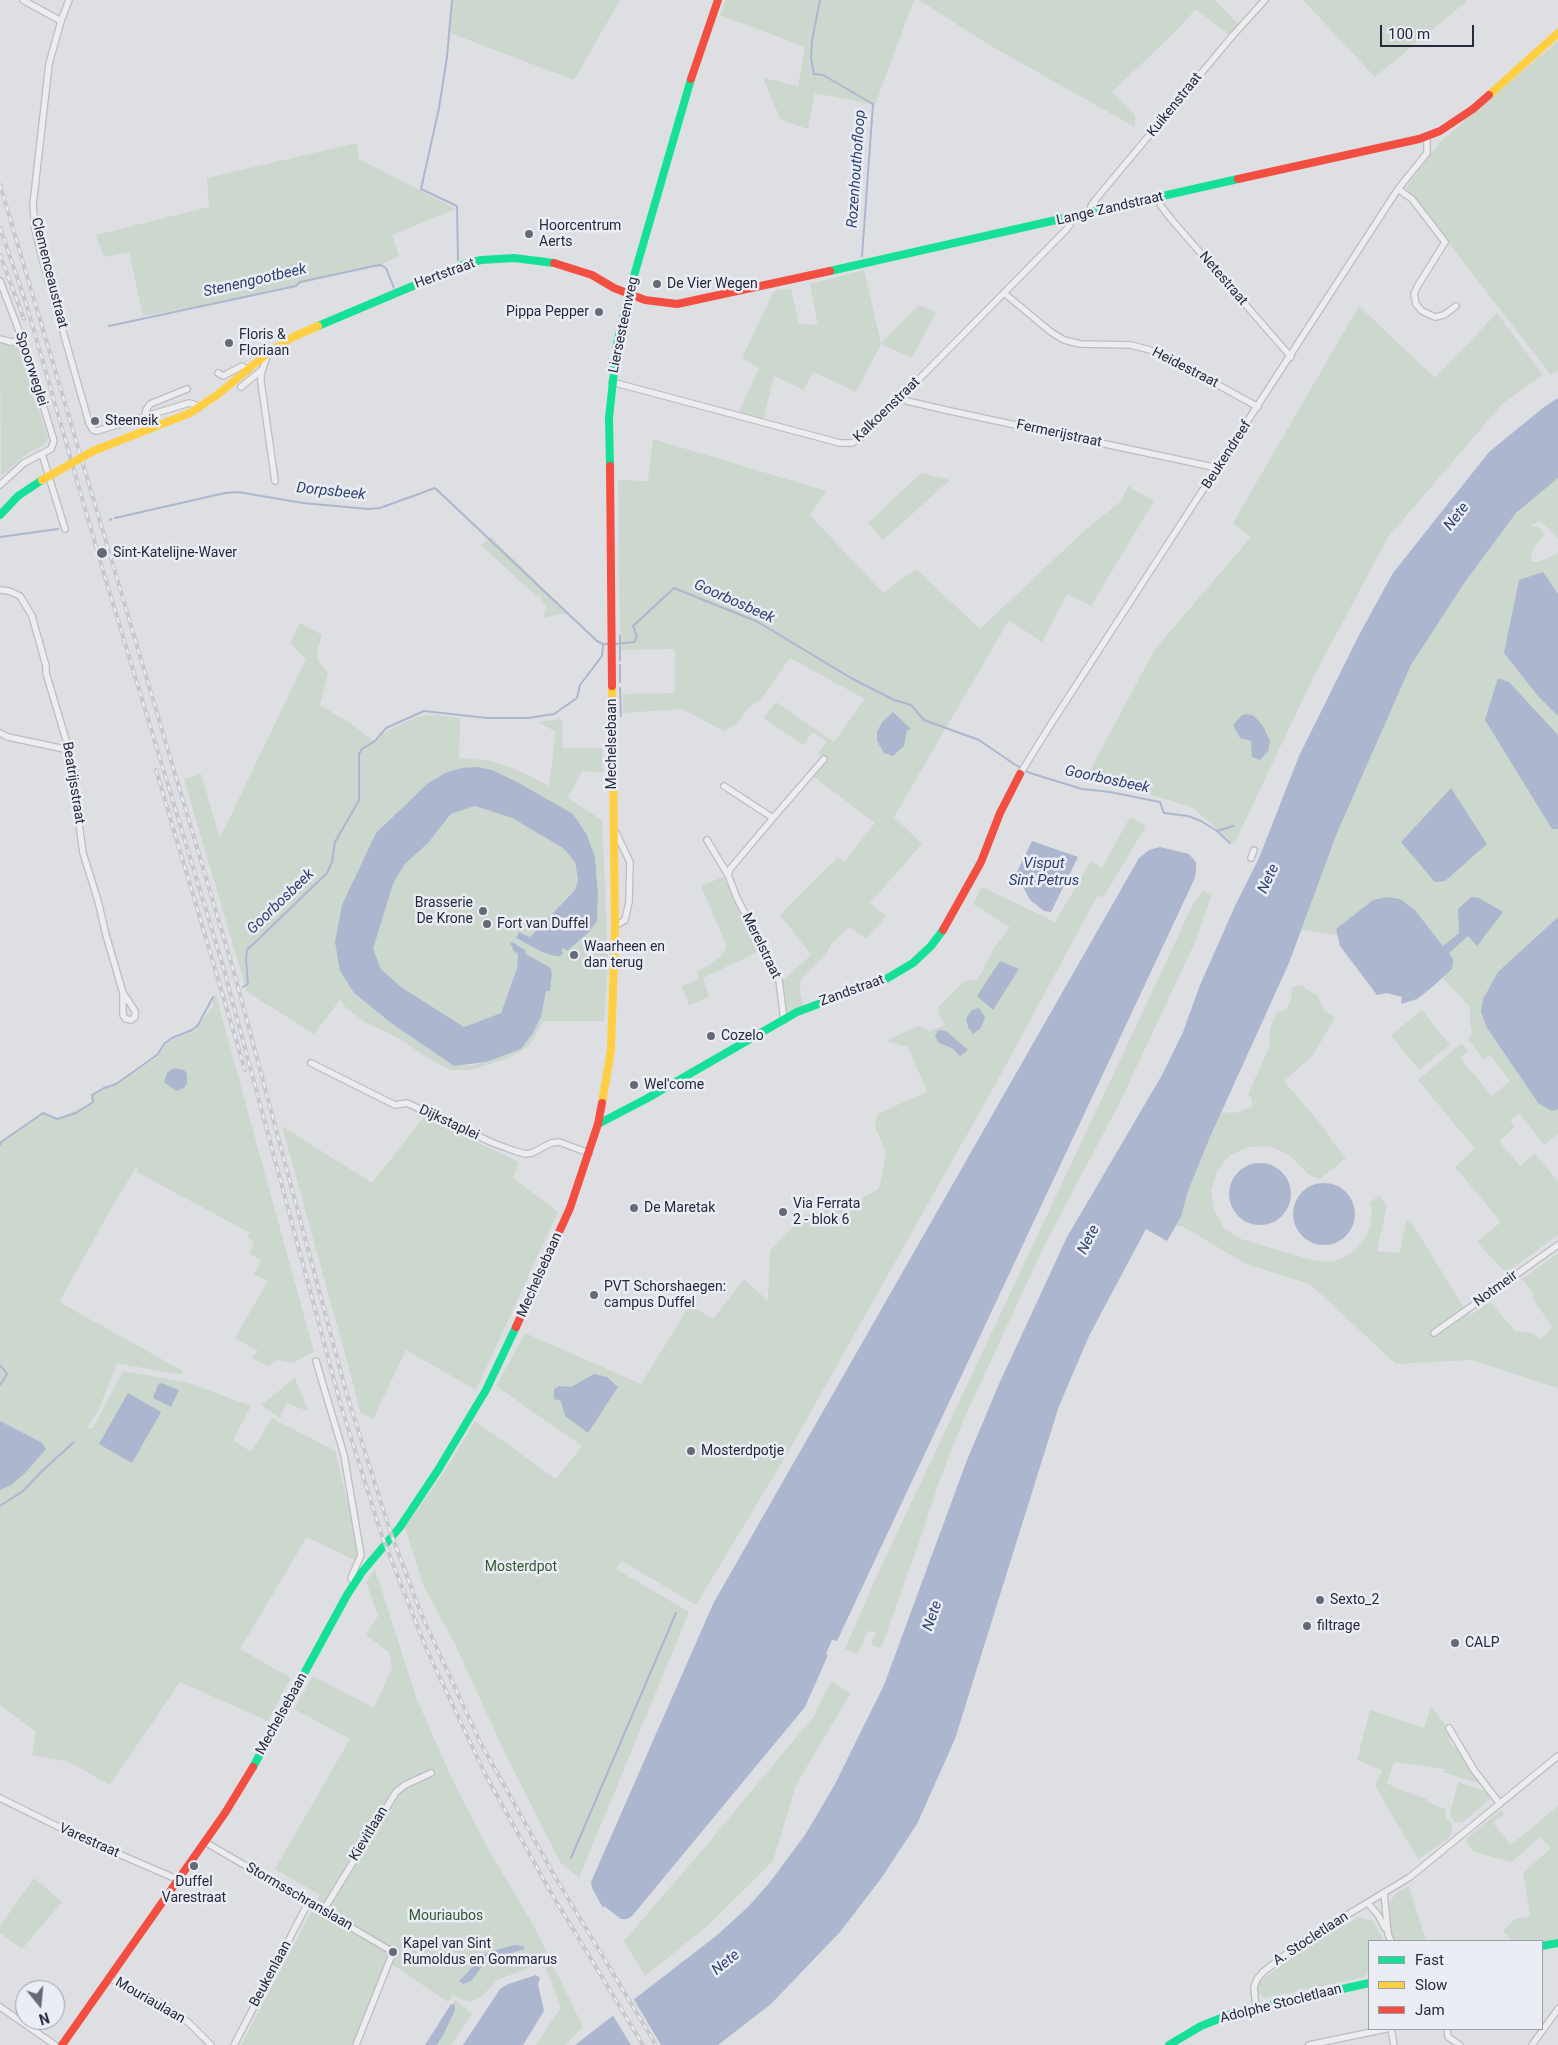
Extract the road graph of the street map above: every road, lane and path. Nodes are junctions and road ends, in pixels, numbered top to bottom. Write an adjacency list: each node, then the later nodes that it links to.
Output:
1 (23, 0): 5 (street)
2 (69, 0): 5 (street, Clemenceaustraat)
3 (718, 0): 13 (street, Liersesteenweg)
4 (1265, 0): 10 (street, Kuikenstraat)
5 (61, 21): 30 (street, Clemenceaustraat)
6 (1558, 33): 7 (street, Lange Zandstraat)
7 (1428, 136): 8 (street, Beukendreef); 9 (street, Lange Zandstraat)
8 (1398, 189): 16 (street); 20 (street, Beukendreef)
9 (1158, 198): 10 (street, Lange Zandstraat); 20 (street, Netestraat)
10 (1091, 213): 11 (street, Lange Zandstraat)
11 (1070, 218): 13 (street, Lange Zandstraat); 14 (street, Kalkoenstraat)
12 (0, 281): 15 (street, Spoorweglei)
13 (629, 293): 19 (street, Hertstraat); 24 (street, Liersesteenweg)
14 (1004, 293): 27 (street, Kalkoenstraat); 28 (street, Heidestraat)
15 (3, 296): 18 (street, Spoorweglei)
16 (1456, 306)
17 (0, 339): 18 (street)
18 (22, 340): 31 (street, Spoorweglei)
19 (268, 353): 21 (street); 22 (street, Hertstraat)
20 (1291, 357): 28 (street, Beukendreef)
21 (263, 369): 25 (street); 33 (street)
22 (248, 370): 23 (street); 29 (street, Hertstraat)
23 (218, 373)
24 (612, 382): 27 (street, Kalkoenstraat); 38 (street, Liersesteenweg)
25 (241, 387)
26 (187, 389): 30 (street, Clemenceaustraat)
27 (901, 397): 32 (street, Fermerijstraat)
28 (1258, 407): 32 (street, Beukendreef)
29 (198, 408): 30 (street, Clemenceaustraat); 35 (street, Hertstraat, bridge)
30 (145, 416)
31 (42, 454): 34 (street); 36 (street)
32 (1218, 468): 42 (street, Beukendreef)
33 (275, 481)
34 (0, 486)
35 (0, 515)
36 (66, 530)
37 (0, 590): 40 (street, Beatrijsstraat)
38 (611, 663): 45 (street, Mechelsebaan)
39 (0, 733): 40 (street)
40 (69, 750): 51 (street, Beatrijsstraat)
41 (824, 759): 44 (street)
42 (1020, 774): 52 (street, Zandstraat)
43 (724, 786): 44 (street)
44 (773, 818): 49 (street)
45 (612, 825): 50 (street, Mechelsebaan); 50 (street, Mechelsebaan)
46 (707, 840): 49 (street, Merelstraat)
47 (1254, 850): 48 (street)
48 (1251, 858)
49 (728, 875): 52 (street, Merelstraat)
50 (615, 926): 54 (street, Mechelsebaan)
51 (123, 993)
52 (784, 1020): 54 (street, Zandstraat)
53 (311, 1063): 55 (street, Dijkstaplei)
54 (598, 1124): 55 (street, Mechelsebaan)
55 (589, 1154): 59 (street, Mechelsebaan)
56 (1558, 1245): 57 (street, Notmeir)
57 (1434, 1333)
58 (316, 1361): 59 (street, Mechelsebaan)
59 (354, 1584): 65 (street, Mechelsebaan)
60 (1449, 1728): 64 (street)
61 (1558, 1756): 64 (street, A. Stocletlaan)
62 (431, 1774): 70 (street, Kievitlaan)
63 (0, 1798): 66 (street, Varestraat)
64 (1500, 1804): 67 (street, A. Stocletlaan)
65 (206, 1842): 66 (street, Mechelsebaan); 68 (street, Stormsschranslaan)
66 (179, 1880): 75 (street)
67 (1384, 1893): 69 (street, A. Stocletlaan); 71 (street)
68 (308, 1903): 70 (street, Stormsschranslaan); 89 (street, Beukenlaan)
69 (1368, 1903): 71 (street); 78 (street, A. Stocletlaan)
70 (323, 1912): 90 (street, Stormsschranslaan)
71 (1388, 1934): 72 (street)
72 (1389, 1940)
73 (1558, 1943): 74 (street)
74 (1543, 1946)
75 (109, 1978): 87 (street); 88 (street, Mouriaulaan)
76 (1368, 1983): 78 (street, Adolphe Stocletlaan)
77 (0, 2007): 86 (street)
78 (1256, 2007): 91 (street, Adolphe Stocletlaan)
79 (1558, 2009): 84 (street)
80 (1382, 2030): 85 (street)
81 (1391, 2030): 93 (street)
82 (1447, 2030): 94 (street)
83 (1543, 2030): 95 (street)
84 (1543, 2030)
85 (1327, 2043): 92 (street)
86 (55, 2045)
87 (62, 2045)
88 (211, 2045)
89 (234, 2045)
90 (356, 2045)
91 (1169, 2045)
92 (1309, 2045)
93 (1394, 2045)
94 (1460, 2045)
95 (1532, 2045)

